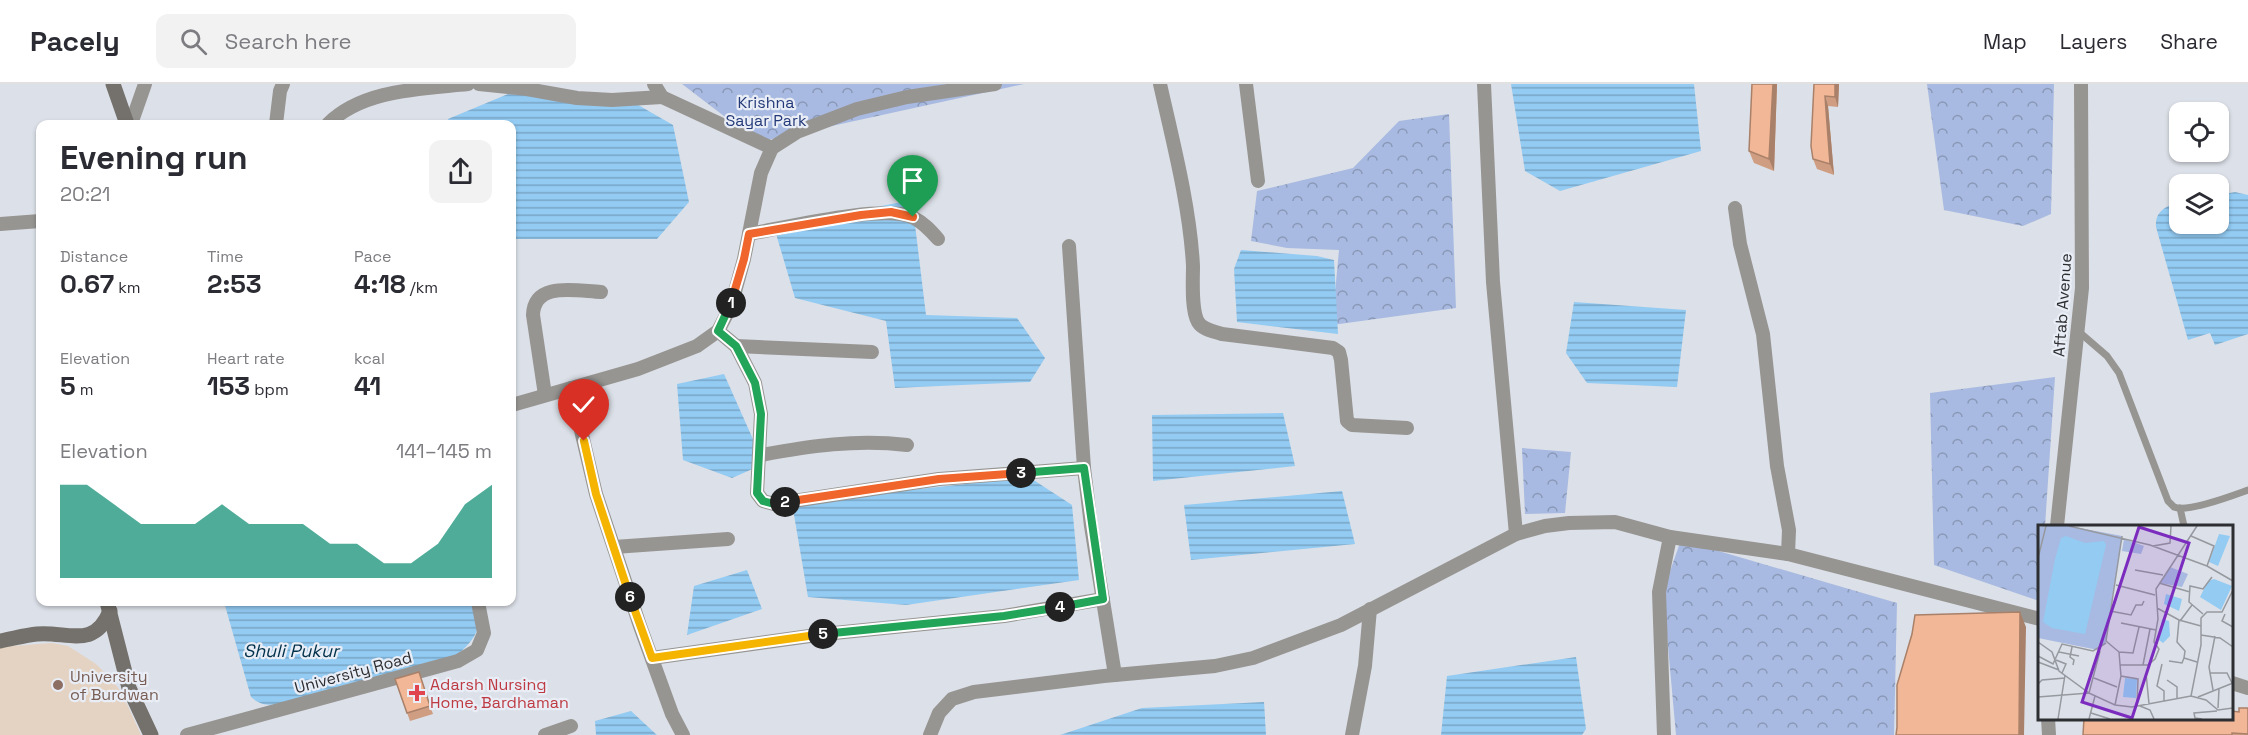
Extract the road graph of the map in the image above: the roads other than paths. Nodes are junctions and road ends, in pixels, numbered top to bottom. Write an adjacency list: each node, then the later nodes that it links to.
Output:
1 (113, 84): 13 (main road)
2 (145, 84): 14 (street)
3 (283, 84): 15 (street)
4 (468, 84): 16 (street)
5 (479, 84): 12 (street)
6 (654, 84): 12 (street)
7 (995, 84): 17 (street)
8 (1160, 84): 33 (street)
9 (1246, 84): 18 (street)
10 (1484, 84): 41 (street)
11 (2081, 84): 27 (street, Aftab Avenue)
12 (662, 97): 17 (street)
13 (127, 120)
14 (131, 120)
15 (276, 120)
16 (332, 120)
17 (772, 148): 22 (street)
18 (1258, 181)
19 (1735, 208): 45 (street)
20 (36, 221): 21 (street)
21 (0, 224)
22 (749, 234): 23 (street); 26 (street)
23 (938, 239)
24 (1069, 246): 36 (street)
25 (601, 292): 31 (street)
26 (718, 331): 28 (street); 30 (street)
27 (2078, 331): 38 (lane); 39 (street, Aftab Avenue)
28 (736, 346): 29 (street); 35 (street)
29 (872, 352)
30 (571, 388): 31 (street); 44 (street)
31 (545, 395): 32 (street)
32 (516, 404)
33 (1407, 428)
34 (907, 445): 35 (street)
35 (760, 454): 36 (street)
36 (1084, 468): 46 (street)
37 (2248, 490): 38 (lane)
38 (2180, 508): 40 (lane)
39 (2057, 525)
40 (2184, 525)
41 (1515, 534): 42 (street); 49 (street)
42 (1670, 537): 45 (street); 64 (street)
43 (728, 539): 44 (street)
44 (614, 547): 52 (street)
45 (1788, 554): 50 (street)
46 (1103, 599): 52 (street); 53 (street)
47 (108, 606): 51 (main road); 58 (main road)
48 (479, 606): 59 (street, University Road)
49 (1370, 609): 53 (street); 63 (street)
50 (2038, 618)
51 (0, 641)
52 (652, 658): 61 (street)
53 (1115, 675): 62 (street)
54 (2233, 683): 55 (street)
55 (2248, 688)
56 (2048, 720): 65 (street)
57 (571, 726): 60 (street)
58 (151, 735)
59 (187, 735)
60 (545, 735)
61 (683, 735)
62 (930, 735)
63 (1352, 735)
64 (1664, 735)
65 (2049, 735)

